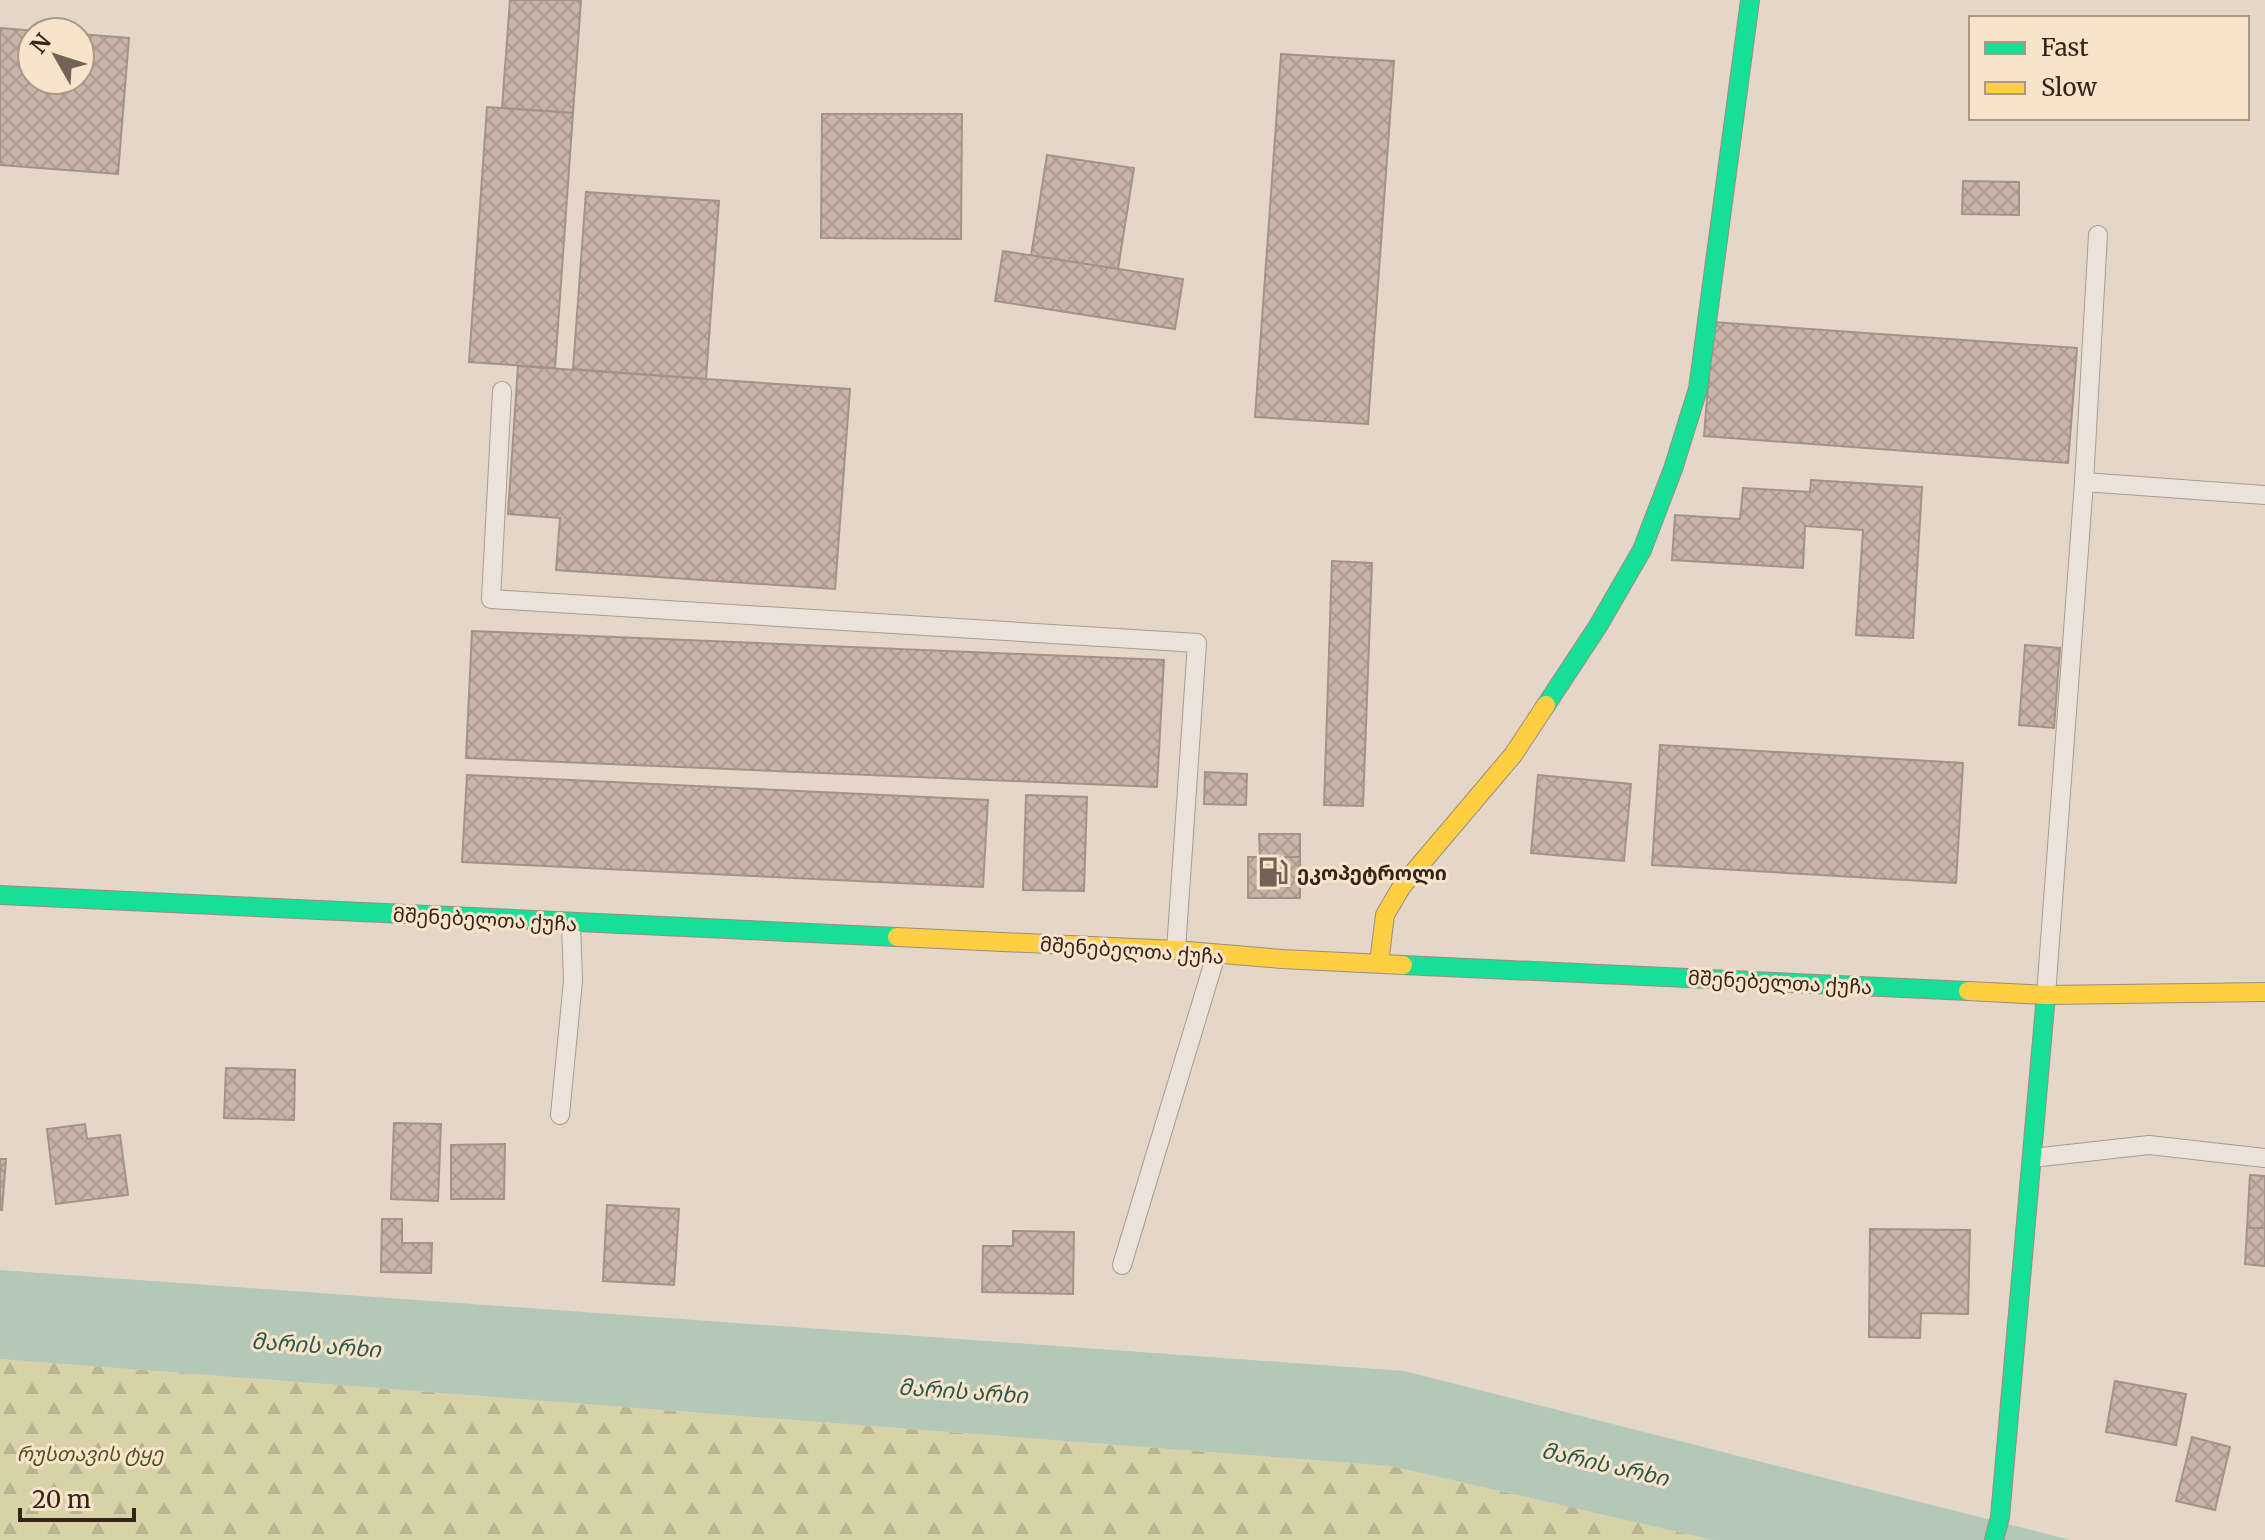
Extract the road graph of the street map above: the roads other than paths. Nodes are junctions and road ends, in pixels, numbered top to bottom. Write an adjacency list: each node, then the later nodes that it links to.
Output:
1 (1750, 0): 10 (main road)
2 (2098, 235): 4 (lane)
3 (502, 391): 8 (lane)
4 (2084, 482): 5 (lane); 12 (lane)
5 (2265, 495)
6 (0, 895): 7 (main road, მშენებელთა ქუჩა)
7 (571, 923): 8 (main road, მშენებელთა ქუჩა); 13 (lane)
8 (1176, 950): 9 (main road, მშენებელთა ქუჩა)
9 (1216, 955): 10 (main road, მშენებელთა ქუჩა); 16 (lane)
10 (1379, 963): 12 (main road, მშენებელთა ქუჩა)
11 (2265, 992): 12 (main road, მშენებელთა ქუჩა)
12 (2046, 995): 14 (main road)
13 (560, 1115)
14 (2032, 1158): 15 (lane); 17 (main road)
15 (2265, 1158)
16 (1122, 1265)
17 (1994, 1540)

